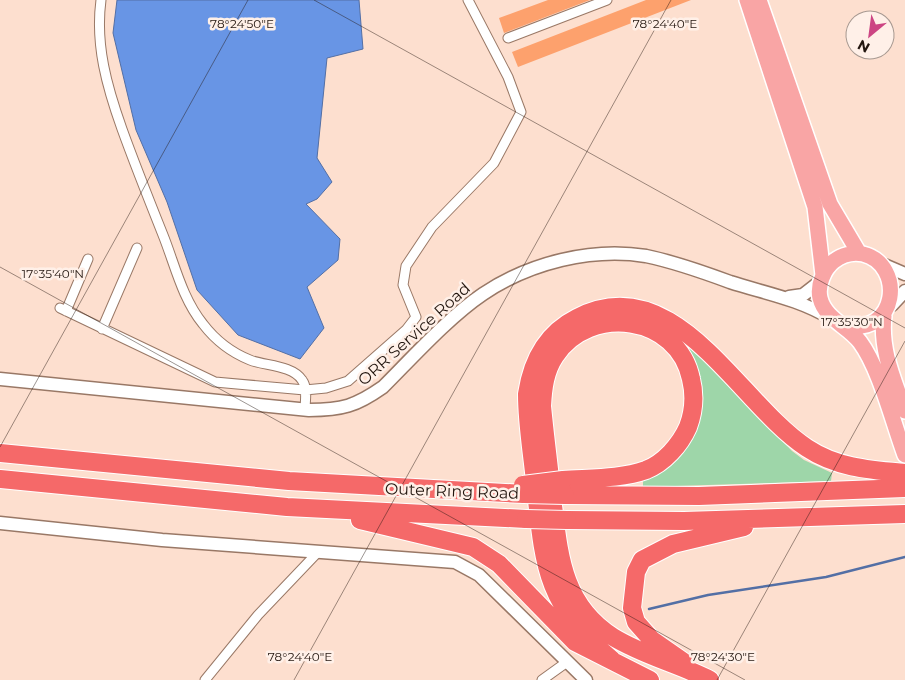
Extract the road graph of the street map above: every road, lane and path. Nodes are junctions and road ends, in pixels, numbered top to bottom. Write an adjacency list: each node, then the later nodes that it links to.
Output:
1 (101, 0): 19 (street)
2 (468, 0): 19 (street)
3 (607, 0): 6 (street)
4 (747, 0): 12 (main road)
5 (759, 0): 8 (main road)
6 (508, 38)
7 (137, 248): 17 (street)
8 (859, 253): 10 (main road); 12 (main road)
9 (88, 259): 17 (street)
10 (884, 265): 11 (main road); 15 (main road)
11 (905, 274)
12 (822, 278): 14 (main road); 16 (main road)
13 (905, 291): 15 (main road)
14 (779, 297): 16 (main road, ORR Service Road); 20 (main road, ORR Service Road)
15 (888, 311): 16 (main road); 21 (main road)
16 (838, 323): 23 (main road)
17 (102, 329): 19 (street)
18 (0, 379): 20 (main road, ORR Service Road)
19 (305, 390): 20 (street)
20 (305, 410)
21 (905, 411)
22 (0, 453): 26 (highway, Outer Ring Road, bridge)
23 (905, 455)
24 (0, 479): 27 (highway, Outer Ring Road)
25 (902, 481): 26 (highway, Outer Ring Road); 32 (highway)
26 (564, 487): 34 (highway)
27 (314, 509): 29 (highway, Outer Ring Road, bridge); 32 (highway)
28 (905, 514): 29 (highway, Outer Ring Road)
29 (776, 519): 34 (highway)
30 (0, 523): 31 (main road)
31 (319, 551): 33 (main road); 35 (street)
32 (612, 660): 38 (highway)
33 (567, 662): 36 (street); 37 (main road)
34 (705, 677)
35 (205, 680)
36 (542, 680)
37 (586, 680)
38 (650, 680)

